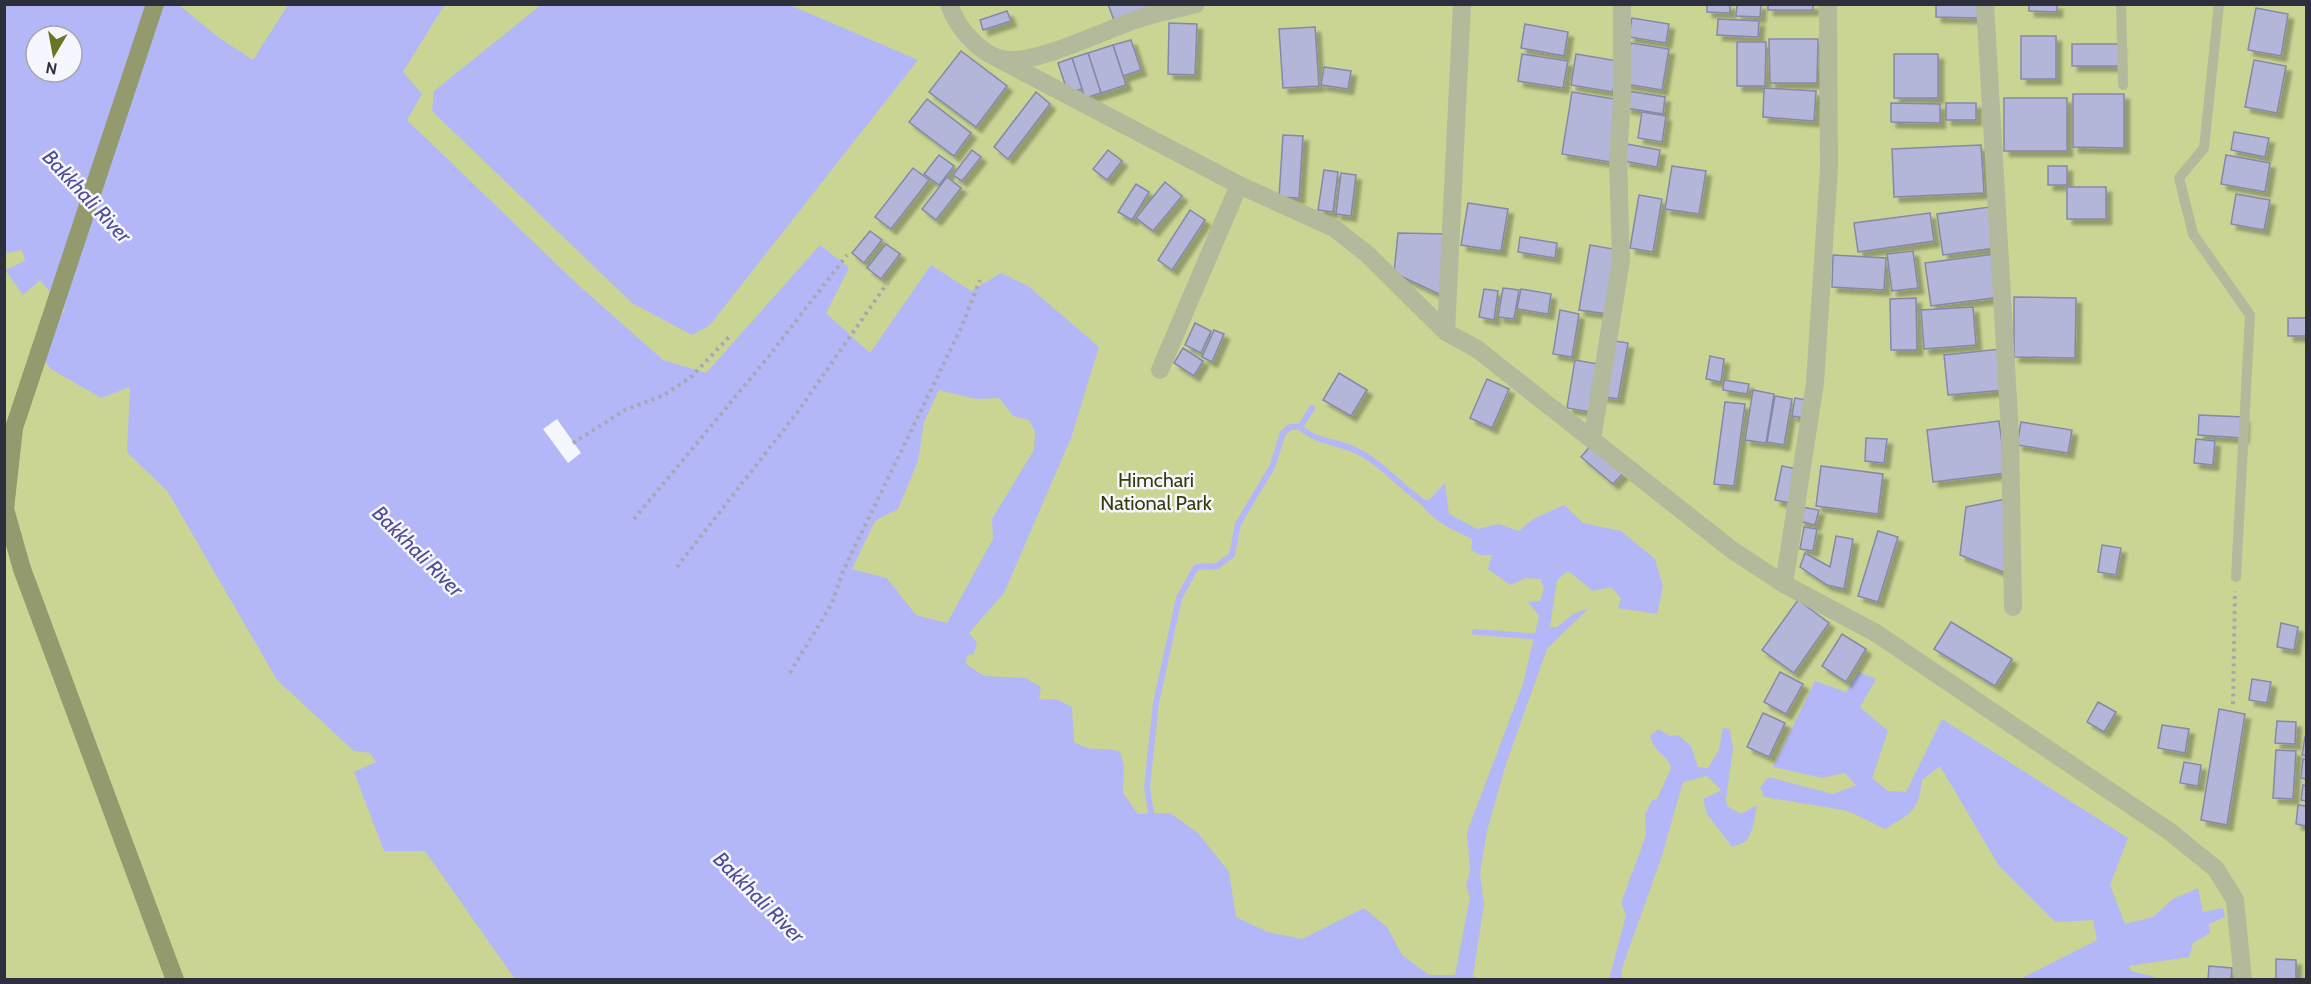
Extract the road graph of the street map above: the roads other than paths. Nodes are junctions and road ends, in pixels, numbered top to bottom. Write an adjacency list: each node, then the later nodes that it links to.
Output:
1 (155, 4): 19 (main road)
2 (949, 4): 10 (street)
3 (1196, 4): 10 (street)
4 (1462, 4): 13 (street)
5 (1622, 4): 15 (street)
6 (1828, 4): 17 (street)
7 (1985, 4): 18 (street)
8 (2121, 4): 11 (lane)
9 (2219, 4): 16 (lane)
10 (997, 58): 12 (street)
11 (2123, 85)
12 (1239, 184): 13 (street); 14 (street)
13 (1446, 332): 15 (street)
14 (1160, 370)
15 (1592, 440): 17 (street)
16 (2236, 577)
17 (1784, 584): 20 (street)
18 (2013, 607)
19 (175, 980)
20 (2243, 980)

